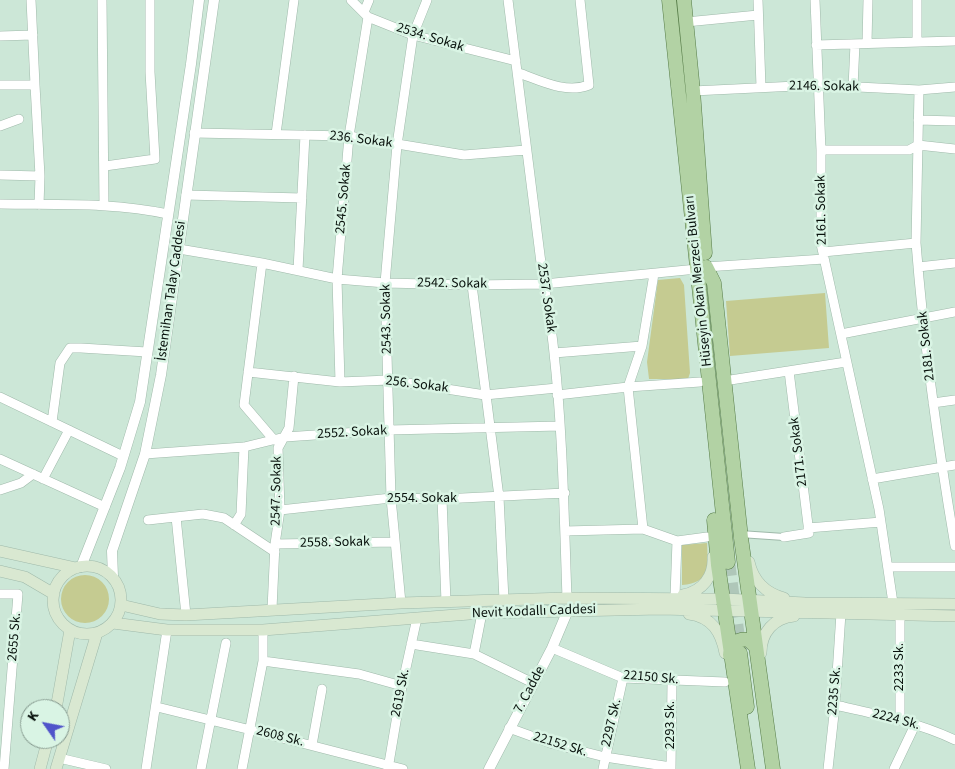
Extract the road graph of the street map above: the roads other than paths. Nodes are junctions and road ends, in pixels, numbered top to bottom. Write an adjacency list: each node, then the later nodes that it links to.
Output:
1 (31, 0): 21 (street)
2 (102, 0): 52 (street)
3 (150, 0): 52 (street)
4 (199, 0): 60 (street, İstemihan Talay Caddesi)
5 (214, 0): 43 (street, İstemihan Talay Caddesi)
6 (294, 0): 44 (street)
7 (351, 0): 18 (street, 2534. Sokak)
8 (369, 0): 18 (street, 2545. Sokak)
9 (427, 0): 22 (street, 2543. Sokak)
10 (508, 0): 29 (street, 2537. Sokak)
11 (580, 0): 30 (street)
12 (669, 0): 67 (main road, Hüseyin Okan Merzeci Bulvarı)
13 (684, 0): 20 (main road, Hüseyin Okan Merzeci Bulvarı)
14 (758, 0): 19 (street)
15 (815, 0): 28 (street, 2161. Sokak)
16 (868, 0): 26 (street)
17 (917, 0): 24 (street)
18 (366, 14): 22 (street, 2534. Sokak); 46 (street, 2545. Sokak)
19 (758, 15): 20 (street); 34 (street)
20 (686, 22): 38 (main road, Hüseyin Okan Merzeci Bulvarı)
21 (33, 35): 23 (street); 32 (street)
22 (413, 35): 29 (street, 2534. Sokak); 47 (street, 2543. Sokak)
23 (0, 36)
24 (917, 41): 25 (street); 26 (street)
25 (955, 41)
26 (867, 43): 27 (street)
27 (855, 44): 28 (street); 35 (street)
28 (816, 45): 33 (street, 2161. Sokak)
29 (516, 61): 30 (street, 2537. Sokak)
30 (519, 74): 50 (street, 2537. Sokak)
31 (0, 85): 32 (street)
32 (35, 85): 54 (street)
33 (817, 85): 34 (street, 2146. Sokak); 35 (street, 2146. Sokak); 51 (street, 2161. Sokak)
34 (761, 87): 38 (street, 2146. Sokak)
35 (853, 87): 37 (street, 2146. Sokak)
36 (955, 88): 37 (street, 2146. Sokak)
37 (919, 90): 40 (street, 2181. Sokak)
38 (693, 91): 67 (main road, Hüseyin Okan Merzeci Bulvarı)
39 (19, 119): 42 (street)
40 (918, 120): 41 (street); 48 (street, 2181. Sokak)
41 (955, 121)
42 (0, 126)
43 (194, 133): 44 (street, 236. Sokak); 55 (street, İstemihan Talay Caddesi)
44 (276, 134): 45 (street, 236. Sokak)
45 (305, 135): 46 (street, 236. Sokak); 56 (street)
46 (349, 136): 47 (street, 236. Sokak); 70 (street, 2545. Sokak)
47 (397, 145): 50 (street, 236. Sokak); 71 (street, 2543. Sokak)
48 (918, 145): 49 (street); 51 (street); 61 (street, 2181. Sokak)
49 (955, 149)
50 (526, 150): 72 (street, 2537. Sokak)
51 (821, 150): 63 (street, 2161. Sokak)
52 (105, 166): 59 (street)
53 (0, 175): 54 (street)
54 (40, 176): 58 (street)
55 (186, 196): 56 (street); 62 (street, İstemihan Talay Caddesi)
56 (302, 198): 68 (street)
57 (0, 204): 58 (street)
58 (40, 205): 59 (street)
59 (104, 206): 60 (street)
60 (168, 214): 78 (street, İstemihan Talay Caddesi)
61 (916, 243): 63 (street, 2542. Sokak); 66 (street, 2181. Sokak)
62 (179, 249): 64 (street, 2542. Sokak); 102 (street, İstemihan Talay Caddesi)
63 (823, 256): 67 (street, 2542. Sokak); 76 (street, 2161. Sokak)
64 (262, 263): 68 (street, 2542. Sokak); 82 (street)
65 (955, 263): 66 (street)
66 (918, 267): 75 (street, 2181. Sokak)
67 (702, 268): 69 (street, 2542. Sokak); 85 (main road); 87 (main road); 132 (main road, Hüseyin Okan Merzeci Bulvarı)
68 (298, 270): 70 (street, 2542. Sokak)
69 (654, 274): 72 (street, 2542. Sokak); 77 (street)
70 (337, 279): 71 (street, 2542. Sokak); 86 (street, 2545. Sokak)
71 (385, 283): 73 (street, 2542. Sokak); 84 (street, 2543. Sokak)
72 (544, 284): 73 (street, 2542. Sokak); 79 (street, 2537. Sokak)
73 (472, 285): 90 (street)
74 (955, 312): 75 (street)
75 (924, 319): 76 (street); 93 (street, 2181. Sokak)
76 (841, 334): 80 (street, 2161. Sokak)
77 (642, 346): 79 (street); 88 (street)
78 (147, 352): 94 (street); 103 (street, İstemihan Talay Caddesi)
79 (554, 353): 89 (street, 2537. Sokak)
80 (846, 362): 81 (street); 109 (street, 2161. Sokak)
81 (789, 371): 85 (street); 123 (street, 2171. Sokak)
82 (248, 372): 83 (street, 256. Sokak); 100 (street)
83 (294, 376): 86 (street, 256. Sokak); 99 (street, 2547. Sokak)
84 (388, 380): 86 (street, 256. Sokak); 90 (street, 256. Sokak); 98 (street, 2543. Sokak)
85 (724, 381): 125 (main road)
86 (340, 382)
87 (700, 382): 88 (street, 256. Sokak); 124 (main road)
88 (628, 387): 89 (street, 256. Sokak); 121 (street)
89 (557, 391): 90 (street, 256. Sokak); 95 (street, 2537. Sokak)
90 (485, 395): 96 (street)
91 (0, 397): 94 (street)
92 (955, 400): 93 (street)
93 (933, 403): 106 (street, 2181. Sokak)
94 (52, 422): 97 (street)
95 (560, 426): 96 (street, 2552. Sokak); 111 (street, 2537. Sokak)
96 (490, 428): 98 (street, 2552. Sokak); 112 (street)
97 (69, 430): 103 (street); 108 (street)
98 (390, 430): 99 (street, 2552. Sokak); 113 (street, 2543. Sokak)
99 (285, 437): 100 (street, 2552. Sokak); 116 (street, 2547. Sokak)
100 (274, 440): 101 (street, 2552. Sokak)
101 (244, 447): 102 (street, 2552. Sokak); 120 (street)
102 (145, 454): 137 (street, İstemihan Talay Caddesi)
103 (123, 456): 115 (street, İstemihan Talay Caddesi)
104 (0, 459): 107 (street)
105 (955, 465): 106 (street)
106 (942, 467): 109 (street); 129 (street, 2181. Sokak)
107 (33, 474): 108 (street); 110 (street)
108 (43, 479): 115 (street)
109 (872, 479): 119 (street, 2161. Sokak)
110 (0, 490)
111 (564, 493): 112 (street, 2554. Sokak); 122 (street, 2537. Sokak)
112 (499, 497): 114 (street, 2554. Sokak); 142 (street)
113 (391, 498): 114 (street, 2554. Sokak); 116 (street, 2554. Sokak); 128 (street, 2543. Sokak)
114 (442, 500): 143 (street)
115 (105, 506): 135 (street, İstemihan Talay Caddesi)
116 (280, 510): 130 (street, 2547. Sokak)
117 (176, 517): 118 (street); 120 (street); 158 (street)
118 (148, 520)
119 (880, 522): 123 (street); 133 (street, 2161. Sokak)
120 (234, 525): 130 (street)
121 (643, 529): 122 (street); 127 (street)
122 (565, 531): 141 (street, 2537. Sokak)
123 (809, 531): 126 (street)
124 (711, 533): 127 (street); 132 (main road); 140 (main road)
125 (741, 536): 126 (street); 132 (main road); 145 (main road)
126 (784, 537)
127 (677, 541): 140 (street)
128 (395, 542): 130 (street, 2558. Sokak); 144 (street, 2543. Sokak)
129 (955, 546)
130 (275, 548): 152 (street, 2547. Sokak)
131 (0, 551): 135 (main road)
132 (731, 563): 150 (main road); 151 (main road)
133 (889, 567): 134 (street); 146 (street, 2161. Sokak)
134 (955, 567)
135 (78, 568): 137 (main road); 139 (main road)
136 (0, 571): 139 (main road)
137 (113, 577): 149 (main road)
138 (0, 594): 194 (street, 2655 Sk.)
139 (54, 594): 162 (main road)
140 (675, 596): 147 (main road)
141 (567, 598): 142 (main road, Nevit Kodallı Caddesi); 147 (main road, Nevit Kodallı Caddesi)
142 (504, 600): 143 (main road, Nevit Kodallı Caddesi)
143 (446, 602): 144 (main road, Nevit Kodallı Caddesi)
144 (401, 603): 152 (main road, Nevit Kodallı Caddesi)
145 (805, 603): 146 (main road, Nevit Kodallı Caddesi); 151 (main road, Nevit Kodallı Caddesi)
146 (893, 603): 148 (main road, Nevit Kodallı Caddesi)
147 (657, 604): 150 (main road, Nevit Kodallı Caddesi); 153 (main road, Nevit Kodallı Caddesi); 175 (main road)
148 (955, 604)
149 (121, 605): 158 (main road, Nevit Kodallı Caddesi); 161 (main road)
150 (724, 605): 151 (main road, Nevit Kodallı Caddesi); 169 (main road)
151 (750, 606): 154 (main road, Nevit Kodallı Caddesi); 169 (main road)
152 (272, 609): 158 (main road, Nevit Kodallı Caddesi)
153 (568, 610): 156 (main road, Nevit Kodallı Caddesi); 168 (street, 7. Cadde)
154 (816, 612): 155 (main road, Nevit Kodallı Caddesi); 172 (main road)
155 (842, 613): 157 (main road, Nevit Kodallı Caddesi); 180 (street, 2235 Sk.)
156 (482, 614): 160 (main road, Nevit Kodallı Caddesi); 170 (street)
157 (900, 614): 159 (main road, Nevit Kodallı Caddesi); 182 (street, 2233 Sk.)
158 (186, 615)
159 (955, 616)
160 (417, 618): 164 (main road, Nevit Kodallı Caddesi); 167 (street, 2619 Sk.)
161 (113, 623): 163 (main road, Nevit Kodallı Caddesi); 165 (main road)
162 (70, 630): 165 (main road); 179 (main road)
163 (168, 630): 164 (main road, Nevit Kodallı Caddesi); 181 (street)
164 (263, 630): 171 (street)
165 (97, 633): 191 (main road)
166 (226, 643): 183 (street)
167 (411, 644): 170 (street); 177 (street, 2619 Sk.)
168 (552, 648): 173 (street, 22150 Sk.); 176 (street, 7. Cadde)
169 (744, 652): 172 (main road); 175 (main road); 204 (main road); 205 (main road)
170 (474, 654): 176 (street)
171 (263, 661): 177 (street); 186 (street)
172 (761, 677): 206 (main road)
173 (622, 678): 174 (street, 22150 Sk.); 190 (street, 2297 Sk.)
174 (672, 681): 175 (street, 22150 Sk.); 193 (street, 2293 Sk.)
175 (730, 682): 203 (main road)
176 (533, 683): 185 (street, 7. Cadde)
177 (402, 686): 192 (street, 2619 Sk.)
178 (322, 689): 188 (street)
179 (58, 699)
180 (835, 705): 182 (street, 2224 Sk.); 207 (street, 2235 Sk.)
181 (157, 707): 183 (street, 2608 Sk.); 197 (street)
182 (900, 719): 184 (street, 2224 Sk.)
183 (211, 720): 186 (street, 2608 Sk.); 198 (street)
184 (915, 725): 187 (street, 2224 Sk.); 208 (street)
185 (509, 728): 190 (street, 22152 Sk.); 201 (street, 7. Cadde)
186 (251, 730): 188 (street, 2608 Sk.); 199 (street)
187 (955, 740)
188 (312, 745): 192 (street, 2608 Sk.)
189 (45, 749): 195 (main road)
190 (605, 758): 193 (street, 22152 Sk.); 202 (street, 2297 Sk.)
191 (57, 763): 196 (street)
192 (388, 767): 200 (street, 2608 Sk.)
193 (671, 768)
194 (4, 769)
195 (40, 769)
196 (106, 769)
197 (146, 769)
198 (201, 769)
199 (242, 769)
200 (402, 769)
201 (491, 769)
202 (603, 769)
203 (748, 769)
204 (756, 769)
205 (766, 769)
206 (773, 769)
207 (828, 769)
208 (894, 769)

